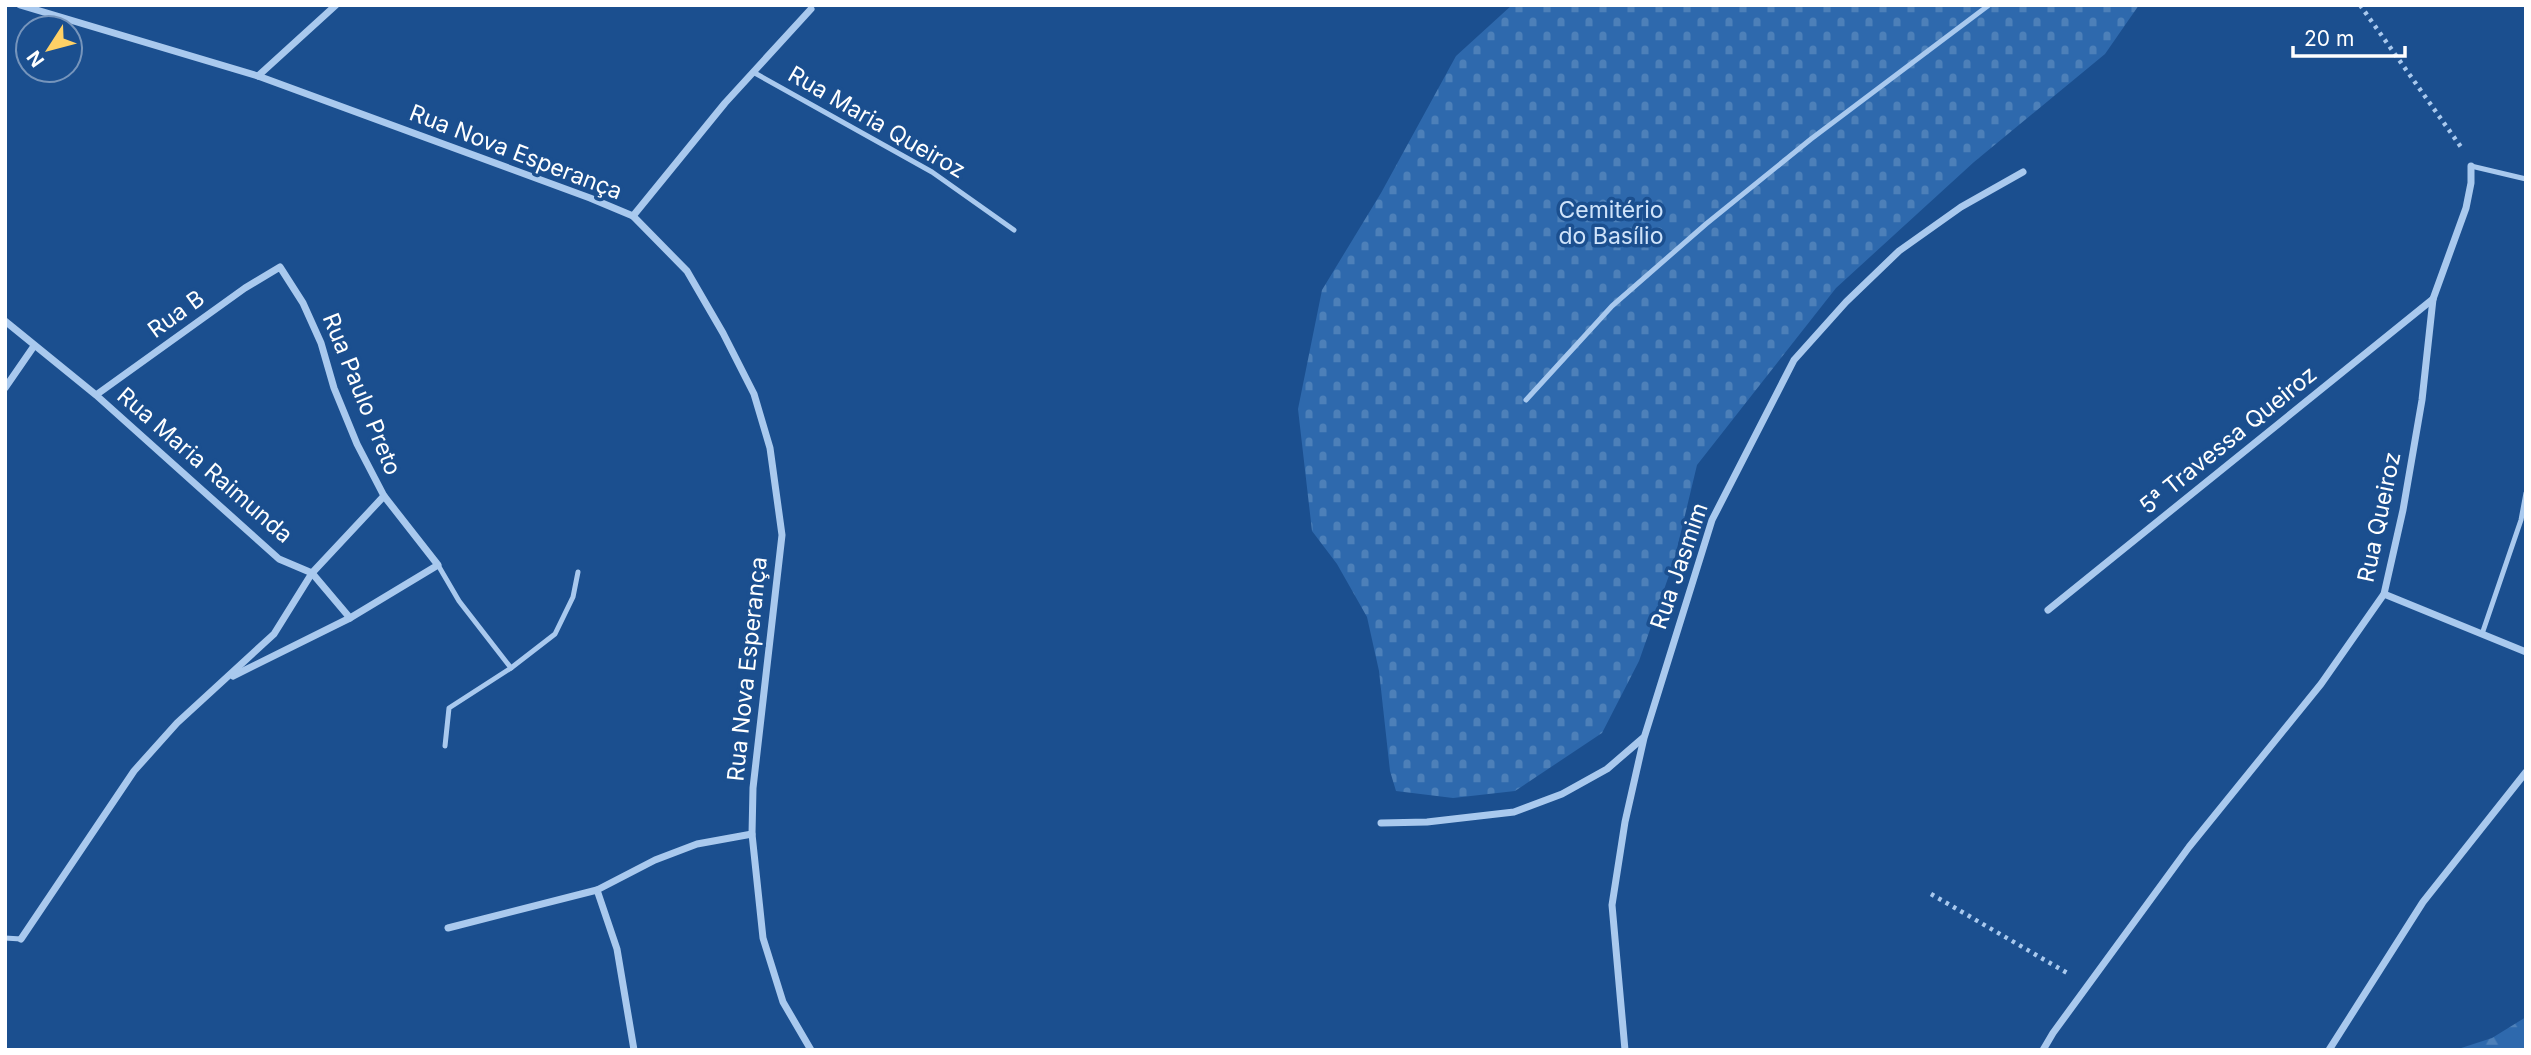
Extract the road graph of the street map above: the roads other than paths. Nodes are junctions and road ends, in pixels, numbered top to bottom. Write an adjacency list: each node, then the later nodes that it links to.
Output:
1 (20, 5): 6 (street, Rua Nova Esperança)
2 (336, 5): 6 (street)
3 (1989, 5): 18 (lane)
4 (811, 9): 5 (street, Rua Maria Queiroz)
5 (753, 72): 10 (street, Rua Maria Queiroz); 11 (lane, Rua Maria Queiroz)
6 (258, 76): 10 (street, Rua Nova Esperança)
7 (2471, 166): 9 (lane); 13 (street, Rua Queiroz)
8 (2022, 172): 31 (street, Rua Jasmim)
9 (2526, 179)
10 (633, 216): 35 (street, Rua Nova Esperança)
11 (1014, 230)
12 (280, 267): 17 (street, Rua B); 20 (street, Rua Paulo Preto)
13 (2433, 299): 24 (street, Rua Queiroz); 25 (street, 5ª Travessa Queiroz)
14 (5, 321): 15 (street, Rua Maria Raimunda)
15 (34, 346): 16 (street); 17 (street, Rua Maria Raimunda)
16 (5, 388)
17 (96, 395): 23 (street, Rua Maria Raimunda)
18 (1526, 400)
19 (2526, 493): 27 (lane)
20 (384, 496): 21 (street, Rua Paulo Preto); 23 (street)
21 (438, 565): 26 (street); 29 (lane)
22 (578, 572): 29 (lane)
23 (312, 573): 26 (street); 30 (street)
24 (2384, 594): 27 (street); 43 (street, Rua Queiroz)
25 (2048, 610)
26 (350, 618): 30 (street)
27 (2482, 634): 28 (street)
28 (2526, 652)
29 (511, 668): 32 (lane)
30 (226, 680): 39 (street)
31 (1644, 738): 34 (street); 42 (street, Rua Jasmim)
32 (445, 746)
33 (2526, 772): 44 (street)
34 (1381, 823)
35 (752, 834): 36 (street); 41 (street, Rua Nova Esperança)
36 (597, 890): 37 (street); 40 (street)
37 (448, 928)
38 (5, 937): 39 (lane)
39 (21, 939)
40 (634, 1050)
41 (811, 1050)
42 (1625, 1050)
43 (2043, 1050)
44 (2329, 1050)

